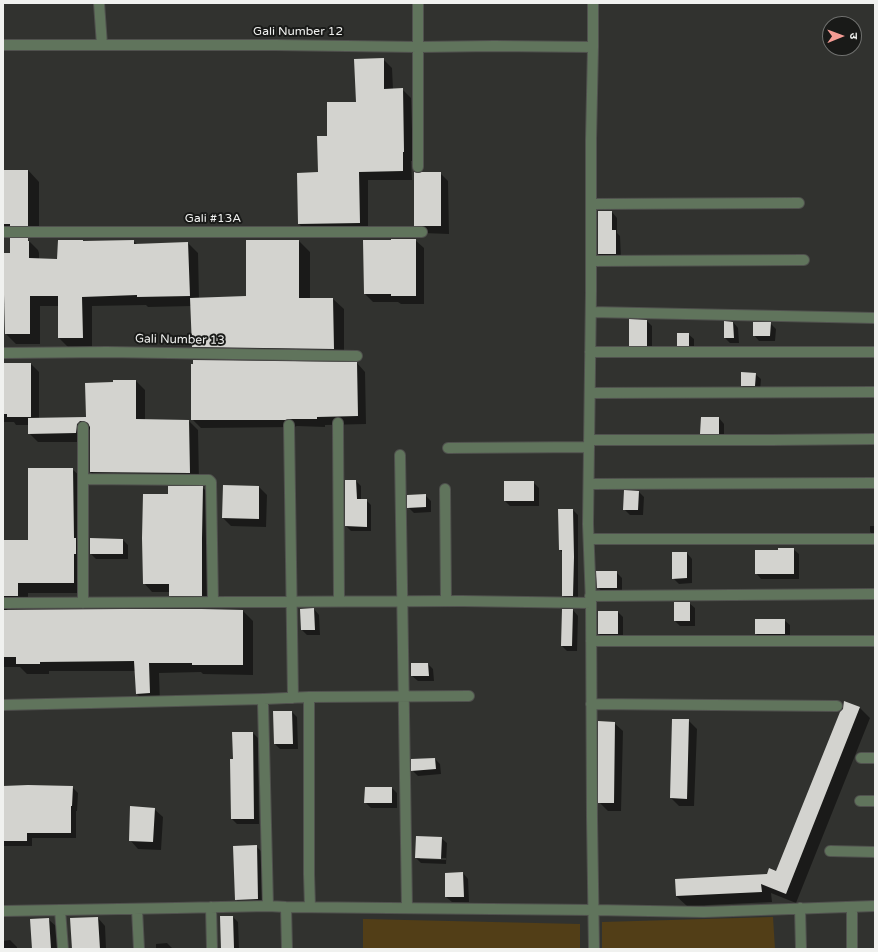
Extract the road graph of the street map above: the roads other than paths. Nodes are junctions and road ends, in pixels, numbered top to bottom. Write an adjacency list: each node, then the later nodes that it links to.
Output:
1 (99, 3): 5 (street)
2 (418, 3): 6 (street)
3 (593, 3): 7 (street)
4 (3, 45): 5 (street, Gali Number 12)
5 (102, 45): 6 (street, Gali Number 12)
6 (418, 47): 7 (street, Gali Number 12); 8 (street)
7 (593, 47): 10 (street)
8 (418, 167)
9 (799, 203): 10 (street)
10 (591, 204): 14 (street)
11 (3, 232): 12 (street, Gali #13A)
12 (422, 232)
13 (804, 260): 14 (street)
14 (591, 262): 15 (street)
15 (591, 312): 16 (street); 17 (street)
16 (875, 318)
17 (590, 352): 18 (street); 22 (street)
18 (875, 352)
19 (3, 353): 20 (street, Gali Number 13)
20 (357, 356)
21 (875, 392): 22 (street)
22 (590, 393): 27 (street)
23 (338, 423): 38 (street)
24 (289, 425): 42 (street)
25 (83, 427): 30 (street)
26 (875, 439): 27 (street)
27 (589, 443): 28 (street); 32 (street)
28 (448, 448)
29 (400, 455): 39 (street)
30 (83, 479): 41 (street); 44 (street)
31 (875, 483): 32 (street)
32 (589, 484): 34 (street)
33 (445, 489): 40 (street)
34 (589, 539): 35 (street); 37 (street)
35 (875, 539)
36 (875, 594): 37 (street)
37 (591, 599): 40 (street); 45 (street)
38 (339, 601): 39 (street); 42 (street)
39 (402, 601): 40 (street); 49 (street)
40 (446, 601)
41 (213, 602): 42 (street); 44 (street)
42 (291, 602): 50 (street)
43 (3, 603): 44 (street)
44 (83, 603)
45 (591, 641): 46 (street); 52 (street)
46 (875, 641)
47 (469, 696): 49 (street)
48 (309, 697): 49 (street); 50 (street); 65 (street)
49 (404, 697): 67 (street)
50 (292, 698): 51 (street)
51 (264, 699): 53 (street); 61 (street)
52 (590, 704): 54 (street); 71 (street)
53 (3, 705)
54 (837, 706)
55 (861, 758): 56 (street)
56 (875, 758)
57 (860, 801): 58 (street)
58 (875, 801)
59 (830, 851): 60 (street)
60 (875, 852)
61 (268, 906): 63 (street); 64 (street)
62 (875, 906): 66 (street)
63 (211, 907): 69 (street); 75 (street)
64 (286, 907): 65 (street); 76 (street)
65 (310, 907): 67 (street)
66 (852, 907): 68 (street); 79 (street)
67 (407, 908): 71 (street)
68 (800, 908): 71 (street); 78 (street)
69 (137, 909): 70 (street); 74 (street)
70 (60, 910): 72 (street); 73 (street)
71 (594, 910): 77 (street)
72 (3, 911)
73 (63, 949)
74 (139, 949)
75 (212, 949)
76 (287, 949)
77 (594, 949)
78 (801, 949)
79 (852, 949)

